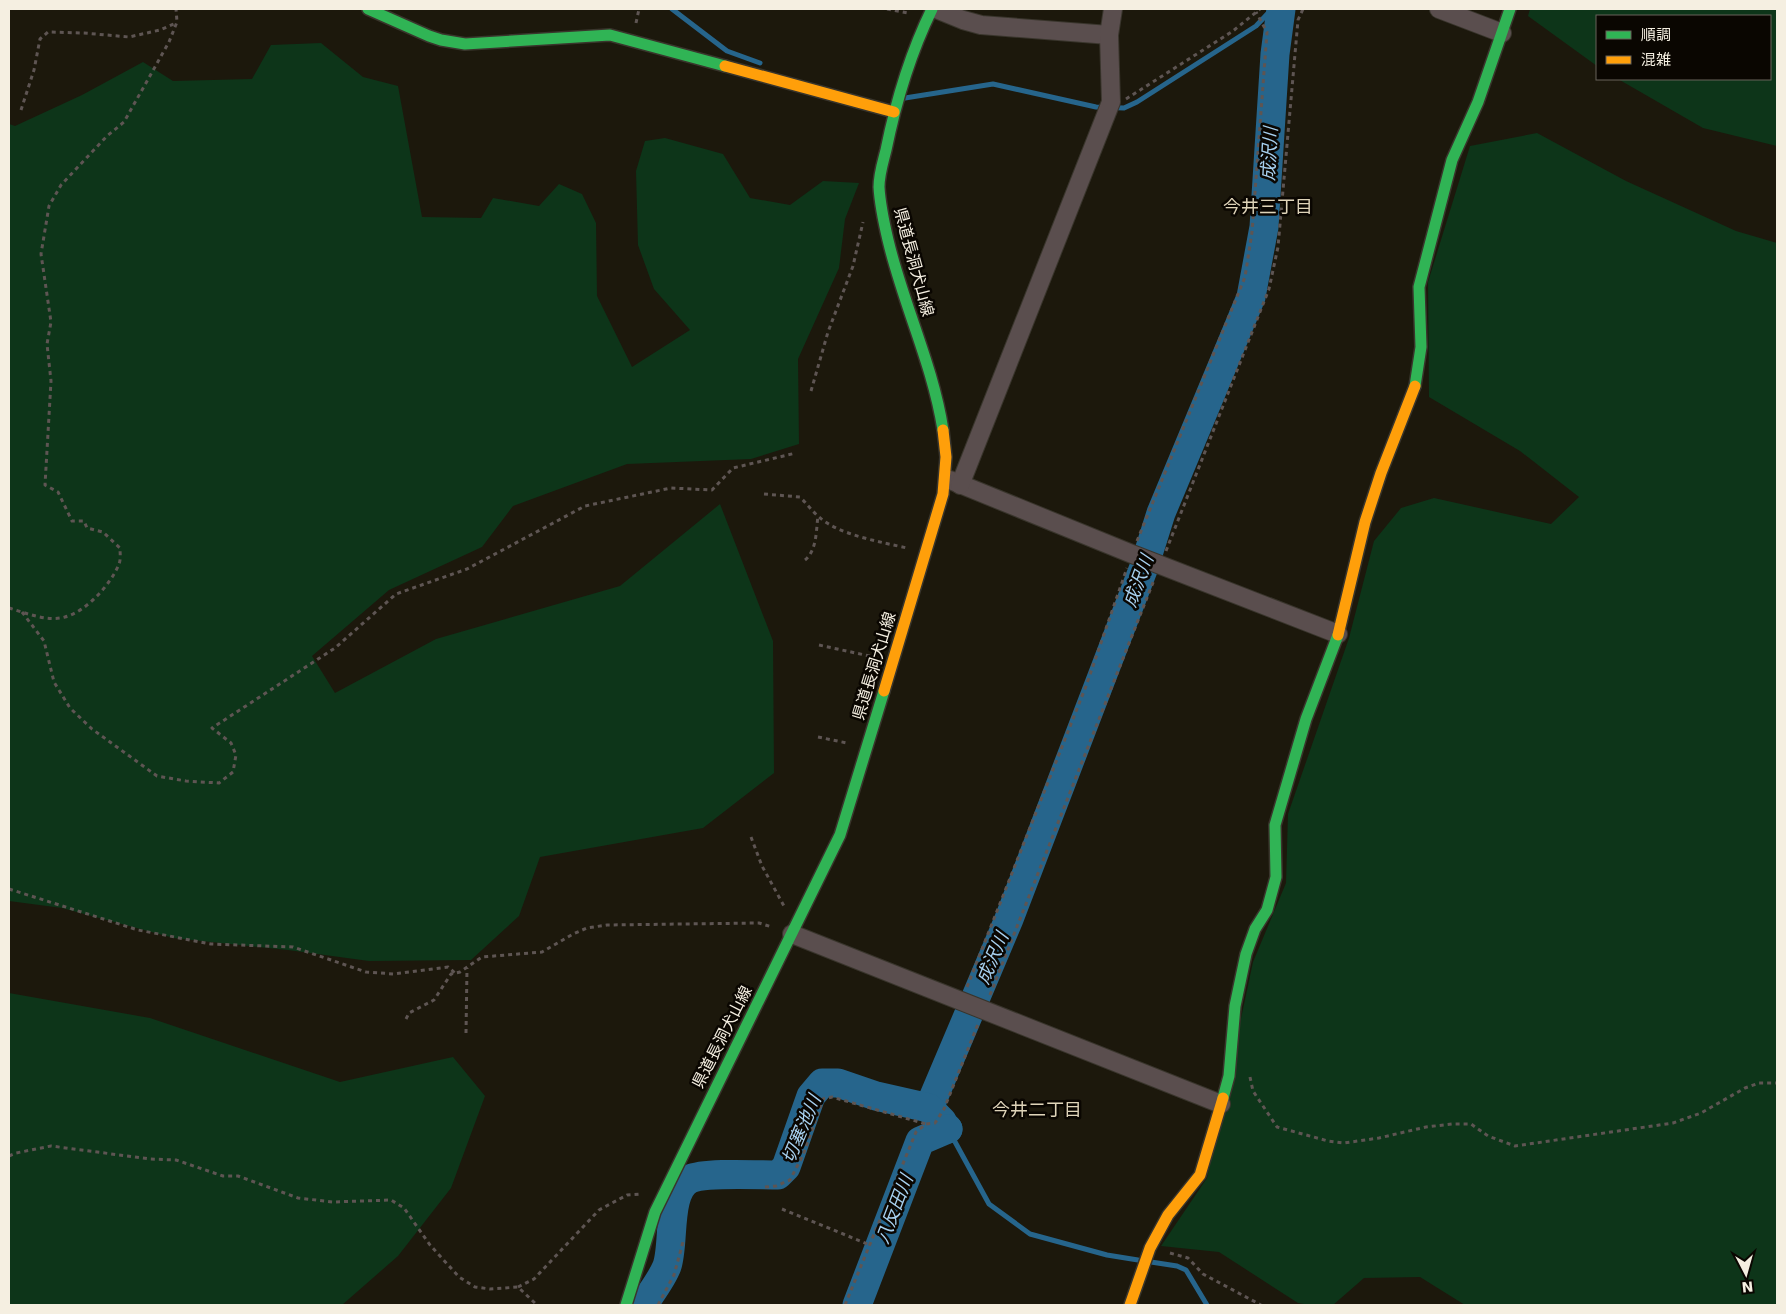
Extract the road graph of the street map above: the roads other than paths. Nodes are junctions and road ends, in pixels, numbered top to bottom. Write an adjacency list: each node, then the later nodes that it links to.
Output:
1 (368, 9): 9 (street)
2 (932, 9): 9 (street, 県道長洞犬山線)
3 (936, 9): 8 (street)
4 (1114, 9): 8 (street)
5 (1439, 9): 7 (street)
6 (1510, 9): 7 (street)
7 (1502, 33): 11 (street)
8 (1109, 35): 10 (street)
9 (894, 112): 10 (street, 県道長洞犬山線)
10 (953, 482): 11 (street); 12 (street, 県道長洞犬山線)
11 (1338, 634): 13 (street)
12 (792, 934): 13 (street); 14 (street, 県道長洞犬山線)
13 (1222, 1104): 15 (street)
14 (626, 1305)
15 (1130, 1305)

